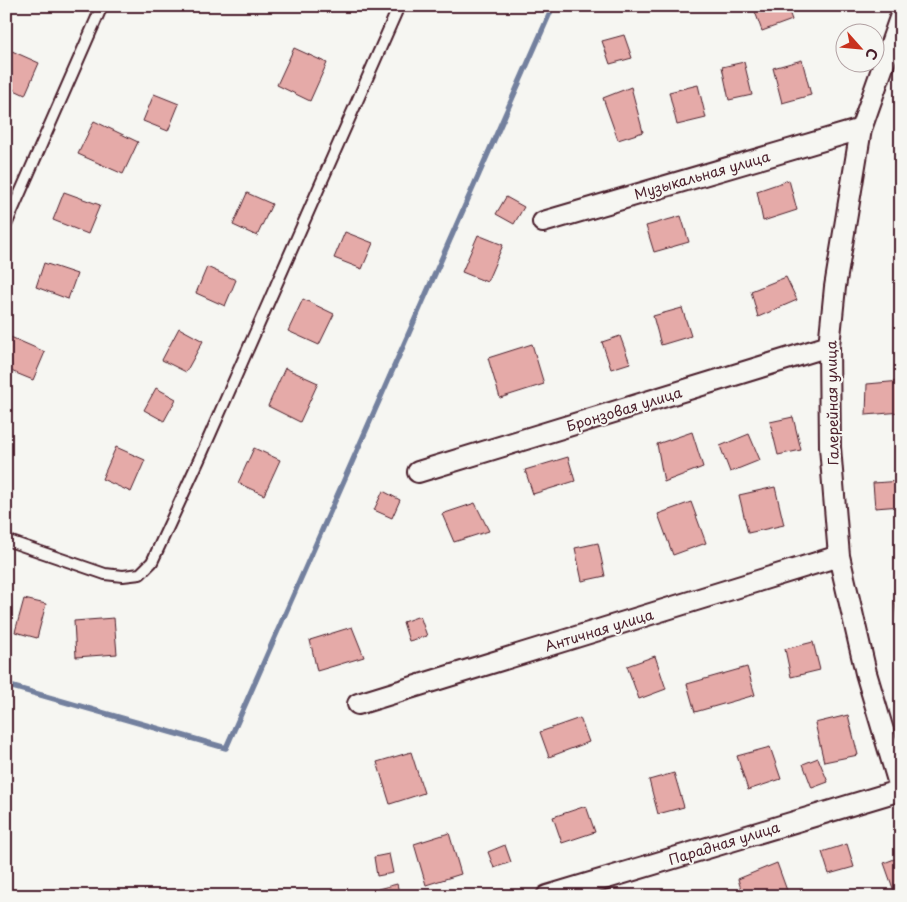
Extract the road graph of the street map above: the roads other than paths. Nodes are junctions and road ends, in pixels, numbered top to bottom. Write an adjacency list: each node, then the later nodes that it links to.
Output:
1 (102, 6): 6 (lane)
2 (399, 6): 9 (lane)
3 (901, 15): 4 (street, Галерейная улица)
4 (861, 128): 5 (street, Музыкальная улица); 7 (street, Галерейная улица)
5 (543, 222)
6 (6, 225)
7 (829, 346): 8 (street, Бронзовая улица); 10 (street, Галерейная улица)
8 (418, 472)
9 (6, 540)
10 (840, 556): 11 (street, Античная улица); 12 (street, Галерейная улица)
11 (358, 704)
12 (901, 790): 13 (street, Парадная улица)
13 (546, 896)

